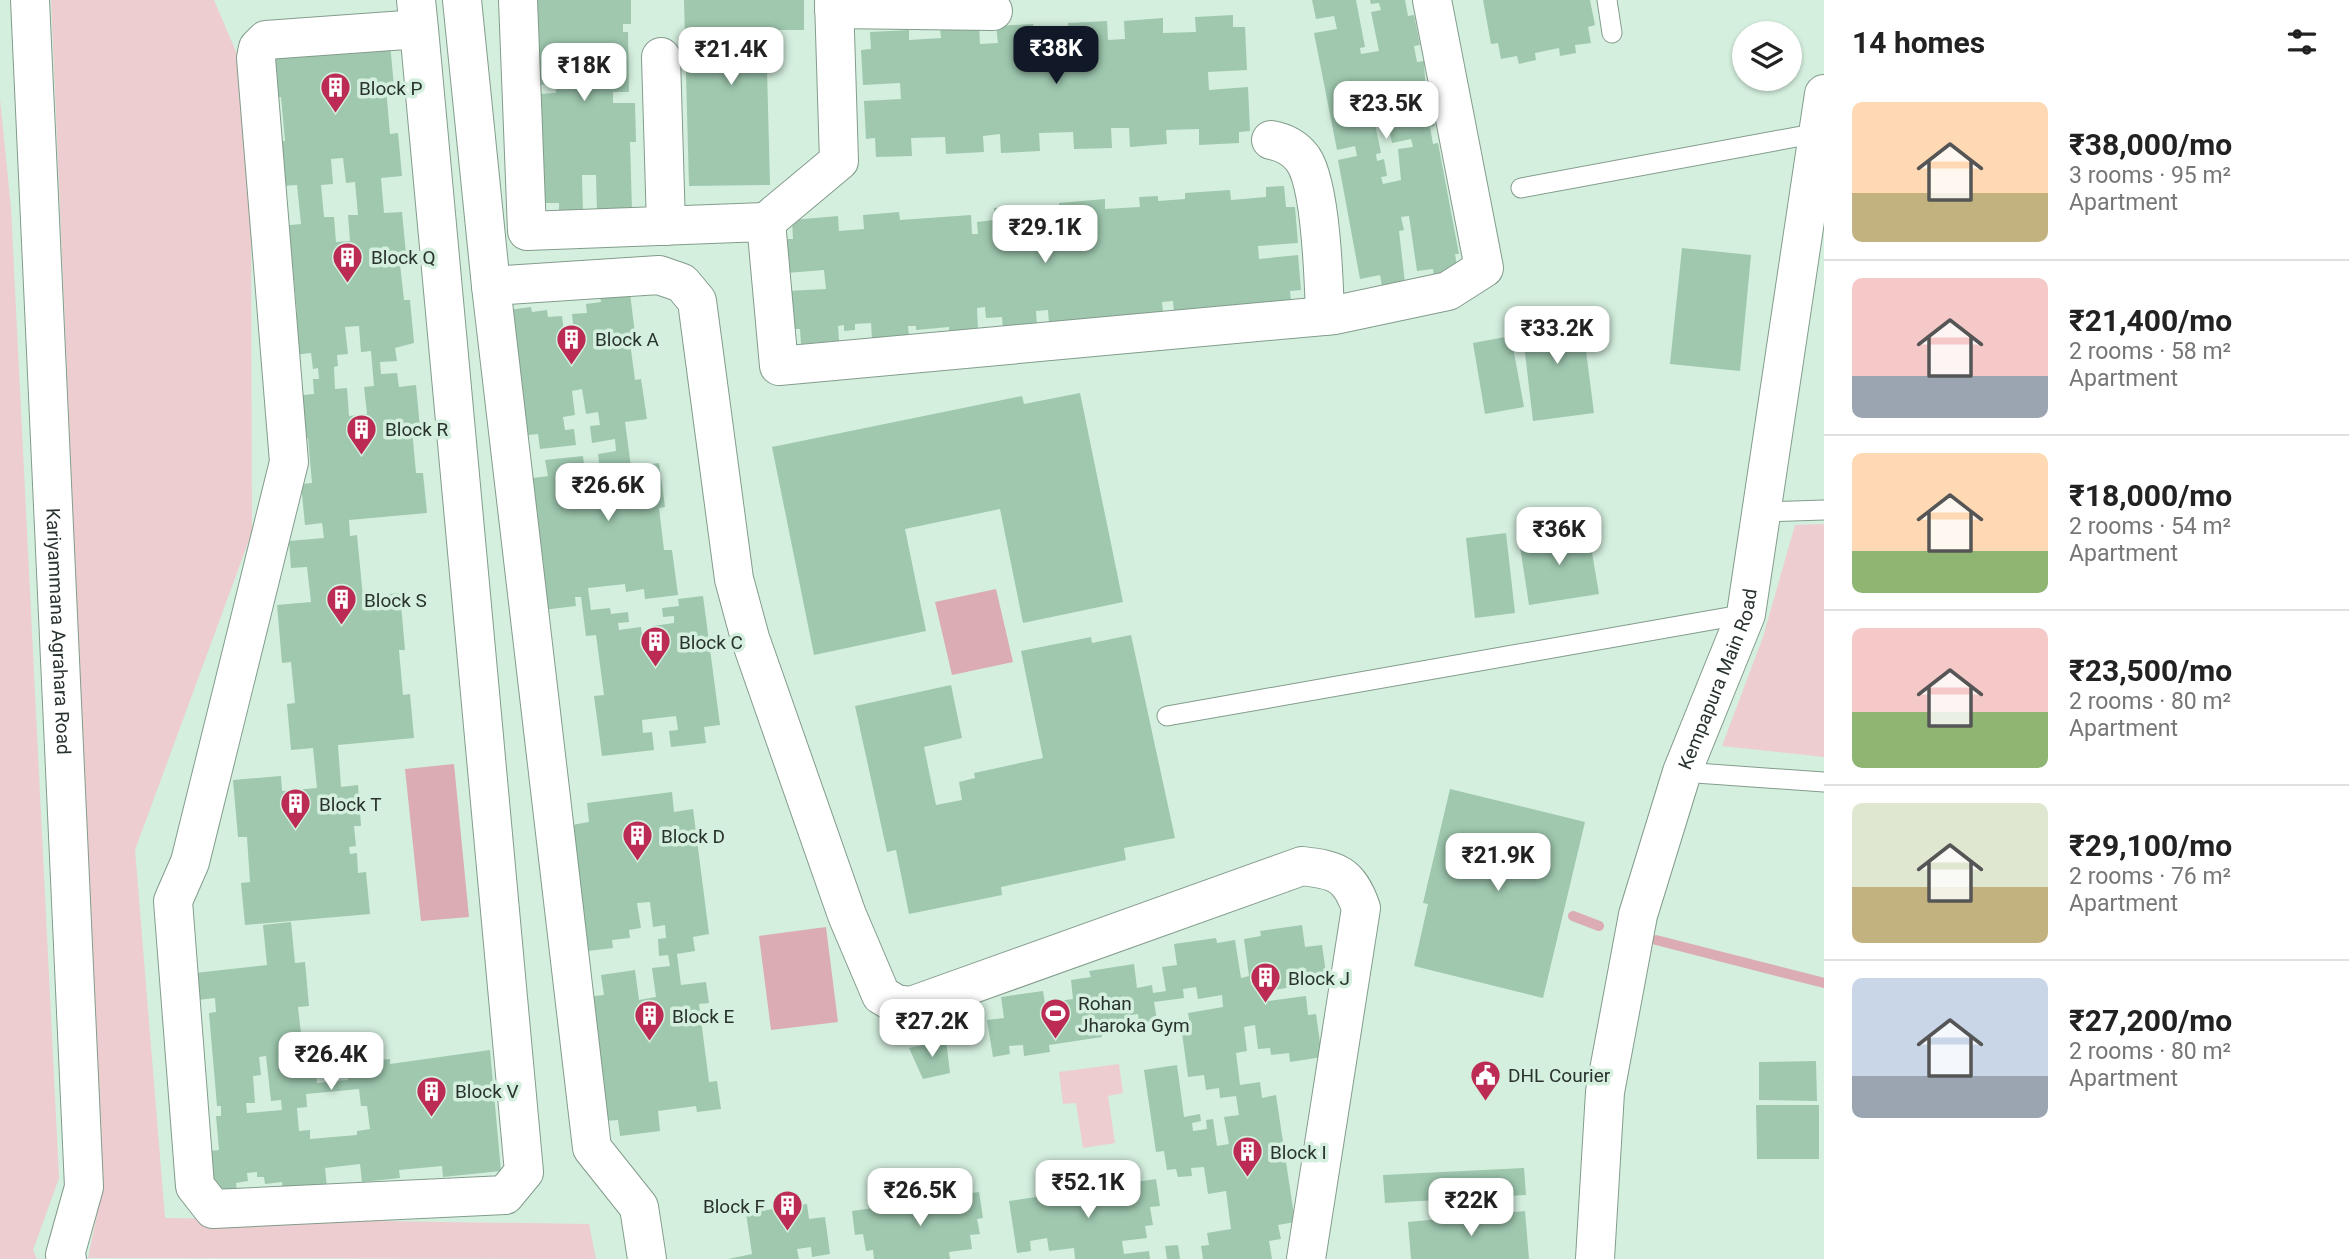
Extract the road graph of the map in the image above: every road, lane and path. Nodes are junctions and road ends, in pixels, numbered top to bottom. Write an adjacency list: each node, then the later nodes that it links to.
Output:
1 (30, 0): 25 (street, Kariyammana Agrahara Road)
2 (463, 0): 17 (street)
3 (518, 0): 16 (street)
4 (1432, 0): 18 (street)
5 (1607, 0): 9 (lane)
6 (834, 4): 7 (street); 15 (street)
7 (993, 11)
8 (418, 15): 8 (street)
9 (1612, 33)
10 (661, 57): 16 (street)
11 (1824, 94): 12 (street, Kempapura Main Road)
12 (1822, 132): 14 (lane); 20 (street, Kempapura Main Road)
13 (1270, 140): 18 (street)
14 (1521, 188)
15 (766, 222): 16 (street); 18 (street)
16 (666, 226)
17 (491, 286): 26 (street); 27 (street)
18 (1325, 316)
19 (1824, 510): 20 (lane)
20 (1762, 512): 21 (street, Kempapura Main Road)
21 (1746, 614): 22 (lane); 23 (street, Kempapura Main Road)
22 (1167, 716)
23 (1682, 772): 24 (lane); 28 (street, Kempapura Main Road)
24 (1824, 782)
25 (67, 1259)
26 (647, 1259)
27 (1306, 1259)
28 (1595, 1259)

